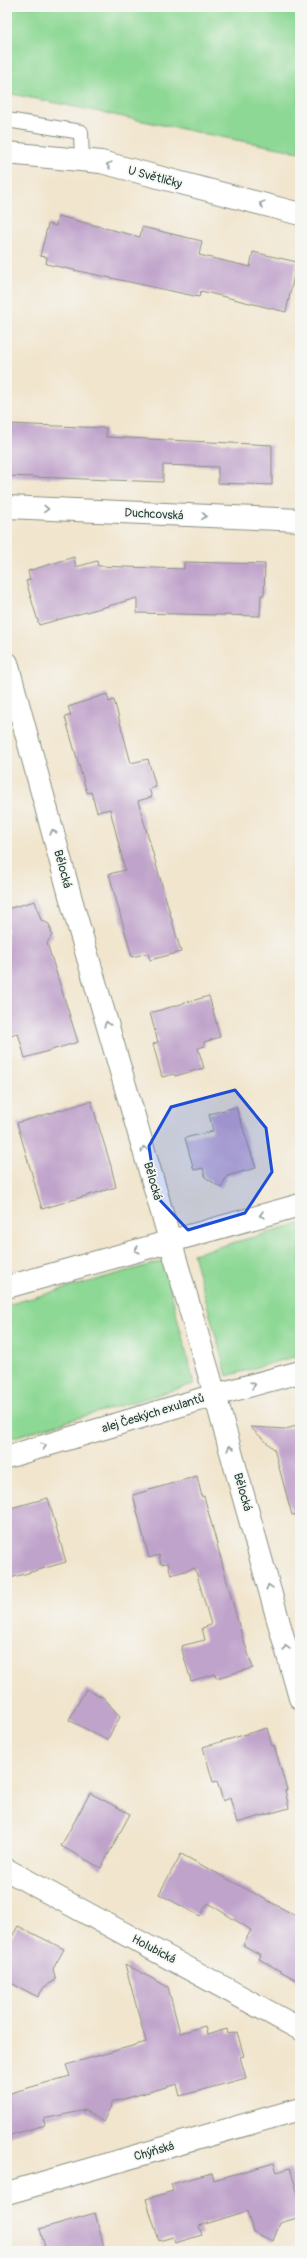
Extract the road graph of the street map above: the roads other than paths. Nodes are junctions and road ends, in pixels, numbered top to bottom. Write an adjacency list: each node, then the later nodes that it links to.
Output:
1 (7, 120): 3 (lane)
2 (7, 154): 3 (street, U Světličky)
3 (82, 161): 4 (street, U Světličky, one-way to 3)
4 (300, 214)
5 (7, 507): 6 (street, Duchcovská, one-way to 6)
6 (300, 520)
7 (7, 663): 9 (street, Bělocká, one-way to 7)
8 (300, 1205): 9 (street, one-way to 9)
9 (170, 1240): 10 (street, one-way to 10); 12 (street, Bělocká)
10 (7, 1287)
11 (300, 1372): 12 (street, alej Českých exulantů, one-way to 11)
12 (215, 1395): 13 (street, alej Českých exulantů, one-way to 12); 14 (street, Bělocká, one-way to 12)
13 (7, 1457)
14 (300, 1698)
15 (7, 1870): 16 (street, Holubická)
16 (300, 2028)
17 (300, 2109): 18 (street, Chýňská)
18 (7, 2193)

